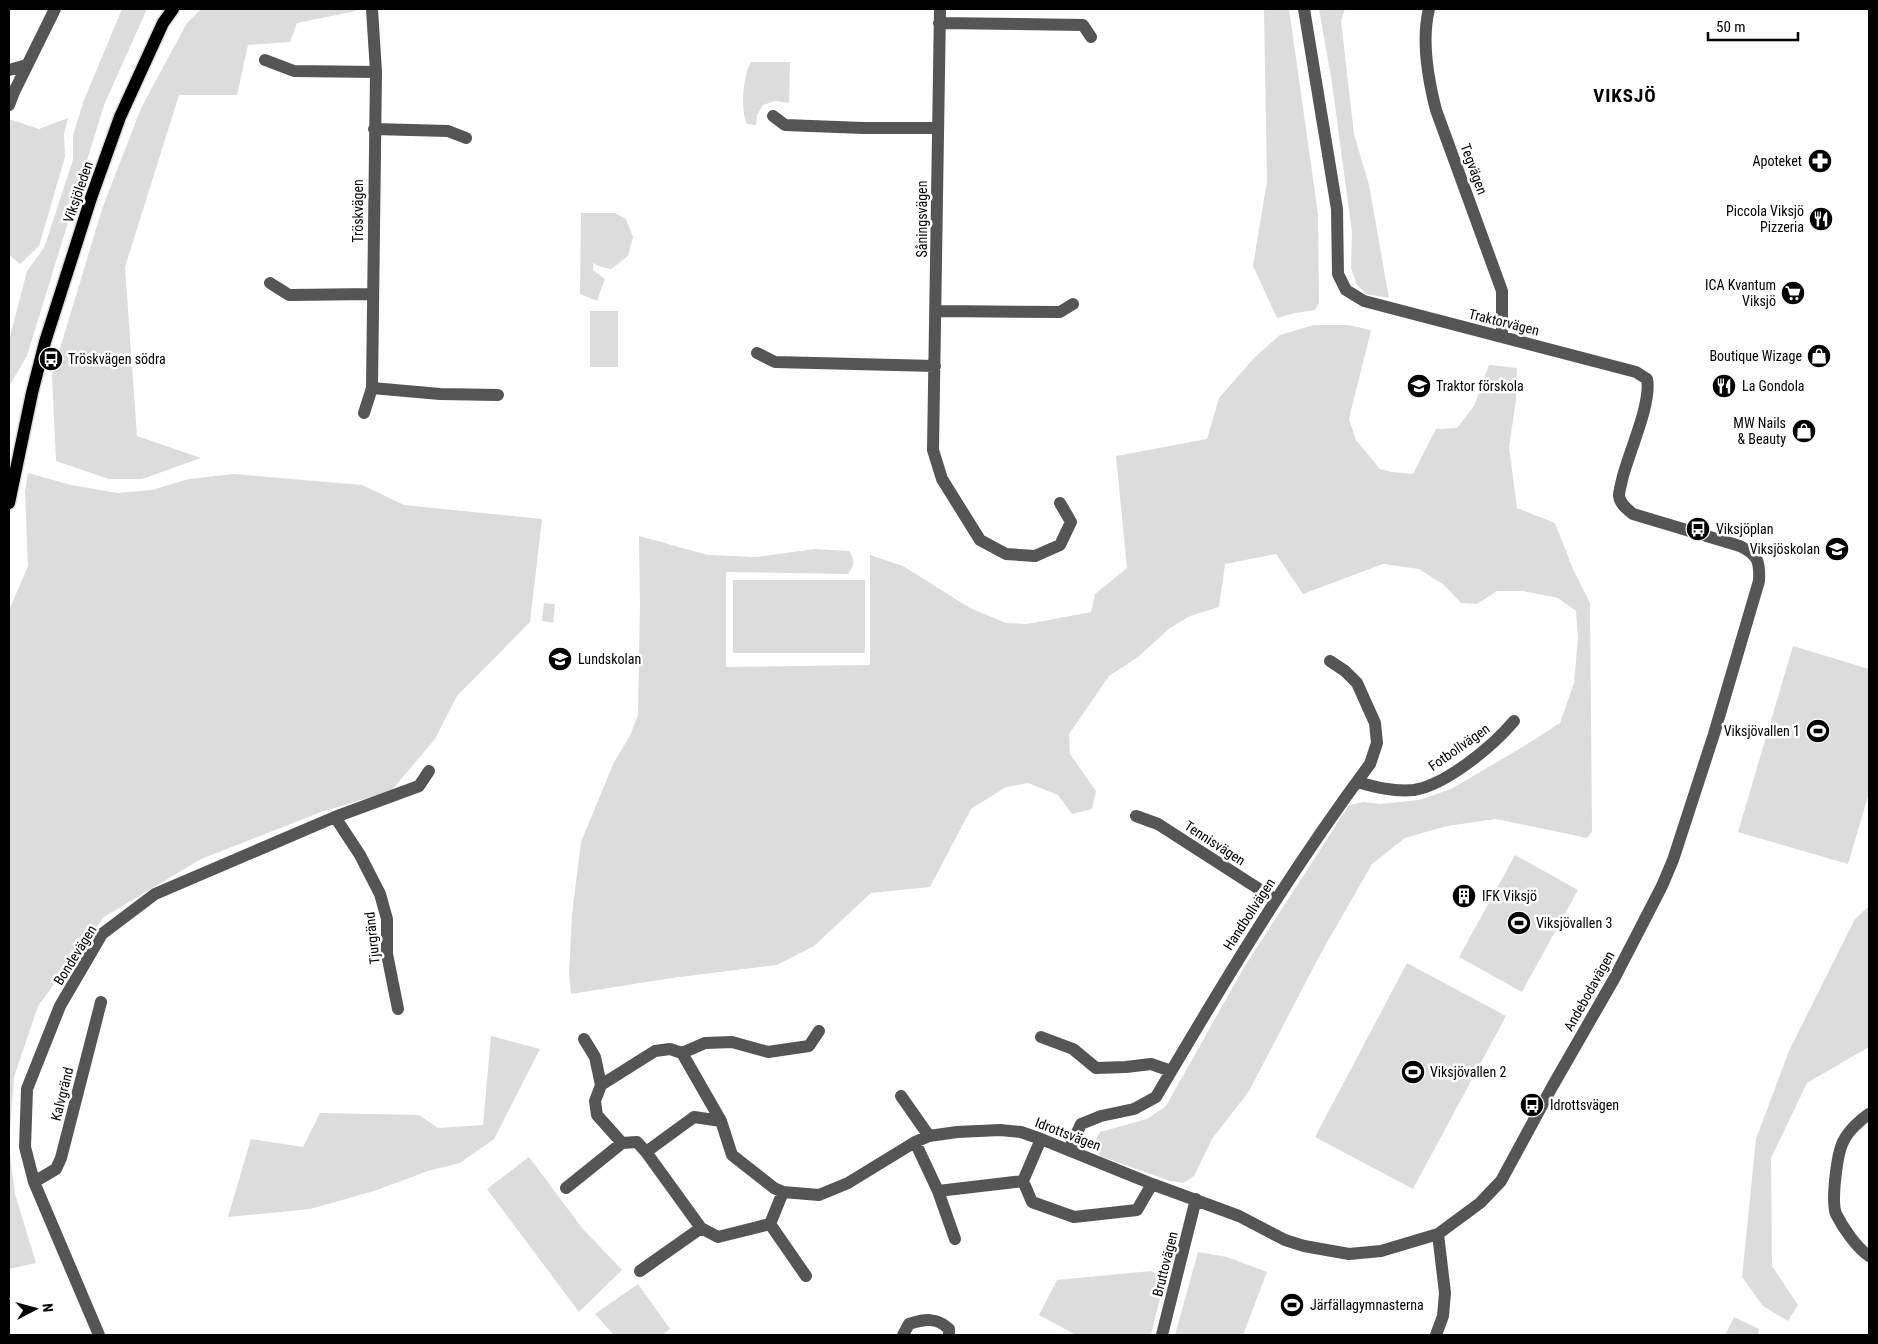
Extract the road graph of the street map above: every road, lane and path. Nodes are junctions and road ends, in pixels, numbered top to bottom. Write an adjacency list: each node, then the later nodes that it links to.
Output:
1 (56, 9): 10 (street)
2 (173, 9): 28 (main road, Viksjöleden)
3 (372, 9): 12 (street, Tröskvägen)
4 (940, 9): 7 (street, Såningsvägen)
5 (1304, 9): 24 (street, Traktorvägen)
6 (1429, 9): 24 (street, Tegvägen)
7 (940, 23): 8 (street); 18 (street, Såningsvägen)
8 (1091, 37)
9 (265, 60): 12 (street)
10 (27, 65): 11 (street); 14 (street)
11 (9, 70)
12 (376, 72): 17 (street, Tröskvägen)
13 (9, 79): 14 (street)
14 (14, 92): 15 (street)
15 (9, 105)
16 (773, 116): 18 (street)
17 (374, 128): 19 (street); 21 (street, Tröskvägen)
18 (937, 128): 23 (street, Såningsvägen)
19 (466, 138)
20 (270, 283): 21 (street)
21 (373, 294): 27 (street, Tröskvägen)
22 (1073, 304): 23 (street)
23 (936, 311): 26 (street, Såningsvägen)
24 (1502, 337): 34 (street, Traktorvägen)
25 (757, 353): 26 (street)
26 (935, 366): 32 (street, Såningsvägen)
27 (372, 388): 29 (street); 30 (street, Tröskvägen)
28 (32, 393): 31 (main road, Viksjöleden); 33 (main road, Viksjöleden)
29 (498, 395)
30 (364, 413)
31 (9, 461)
32 (1060, 502)
33 (9, 503)
34 (1760, 574): 68 (street, Andebodavägen)
35 (1330, 661): 38 (street, Handbollvägen)
36 (1514, 721): 38 (street, Fotbollvägen)
37 (429, 771): 40 (street, Bondevägen)
38 (1357, 782): 41 (street, Handbollvägen)
39 (1136, 816): 41 (street, Tennisvägen)
40 (335, 817): 43 (street, Tjurgränd); 60 (street, Bondevägen)
41 (1276, 900): 48 (street, Handbollvägen)
42 (102, 1002): 60 (street, Kalvgränd)
43 (398, 1009)
44 (819, 1031): 47 (street)
45 (1041, 1037): 48 (street)
46 (584, 1039): 49 (street)
47 (682, 1053): 49 (street); 52 (street, Idrottsvägen)
48 (1171, 1071): 57 (street, Handbollvägen)
49 (601, 1085): 56 (street)
50 (901, 1096): 53 (street)
51 (1869, 1114): 70 (street)
52 (721, 1121): 58 (street); 63 (street, Idrottsvägen)
53 (929, 1136): 54 (street, Idrottsvägen); 55 (street, Idrottsvägen)
54 (1041, 1139): 57 (street, Idrottsvägen); 59 (street)
55 (916, 1142): 63 (street, Idrottsvägen); 64 (street)
56 (622, 1143): 58 (street); 62 (street)
57 (1069, 1150): 61 (street, Idrottsvägen)
58 (646, 1152): 67 (street)
59 (1023, 1181): 61 (street); 64 (street)
60 (34, 1182): 73 (street, Bondevägen)
61 (1152, 1184): 65 (street, Idrottsvägen)
62 (566, 1188)
63 (783, 1192): 66 (street)
64 (938, 1192): 69 (street)
65 (1196, 1199): 68 (street, Idrottsvägen); 76 (street, Bruttovägen)
66 (770, 1224): 67 (street); 72 (street)
67 (701, 1228): 71 (street)
68 (1438, 1234): 77 (street)
69 (955, 1239)
70 (1869, 1256)
71 (640, 1271)
72 (806, 1276)
73 (99, 1335)
74 (903, 1335): 75 (street)
75 (949, 1335)
76 (1162, 1335)
77 (1436, 1335)

